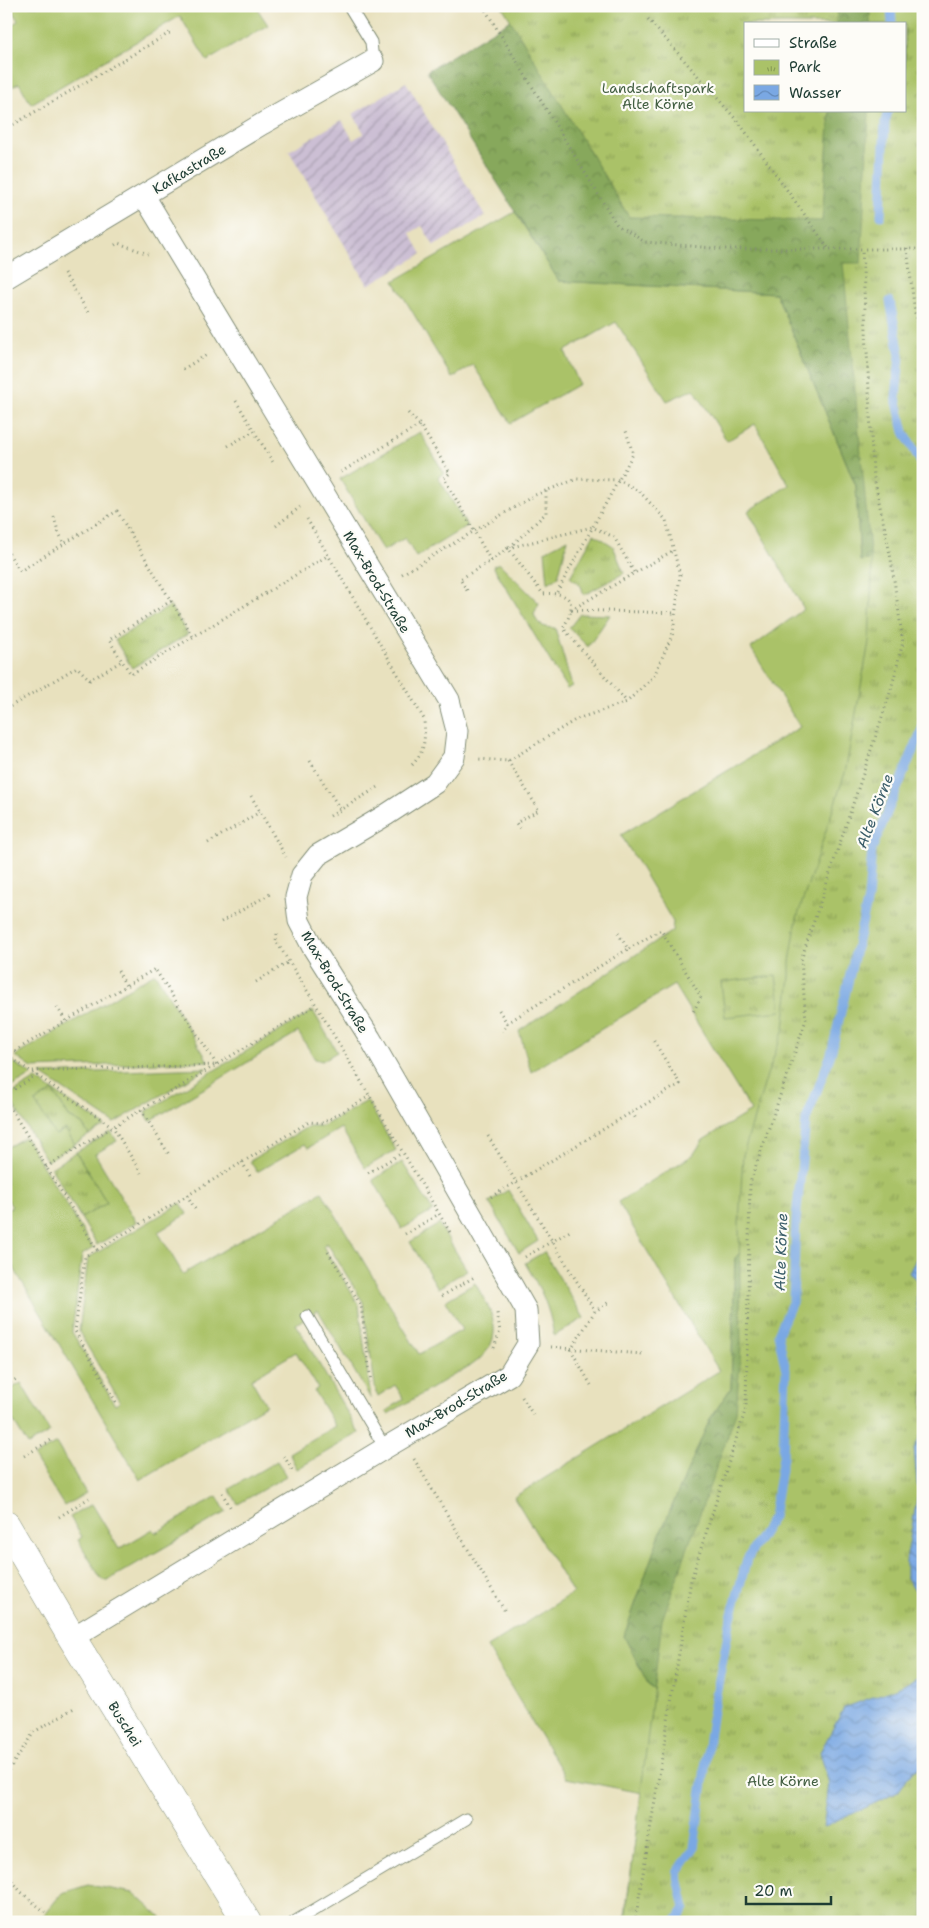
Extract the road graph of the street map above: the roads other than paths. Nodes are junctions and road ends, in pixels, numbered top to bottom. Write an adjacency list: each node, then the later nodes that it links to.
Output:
1 (349, 6): 2 (lane)
2 (373, 61): 3 (street, Kafkastraße)
3 (144, 196): 4 (street, Kafkastraße); 6 (street, Max-Brod-Straße)
4 (6, 278)
5 (307, 1316): 6 (lane)
6 (385, 1448): 8 (street, Max-Brod-Straße)
7 (6, 1525): 8 (street, Buschei)
8 (72, 1638): 10 (street, Buschei)
9 (466, 1819): 11 (lane)
10 (247, 1922)
11 (294, 1922)

